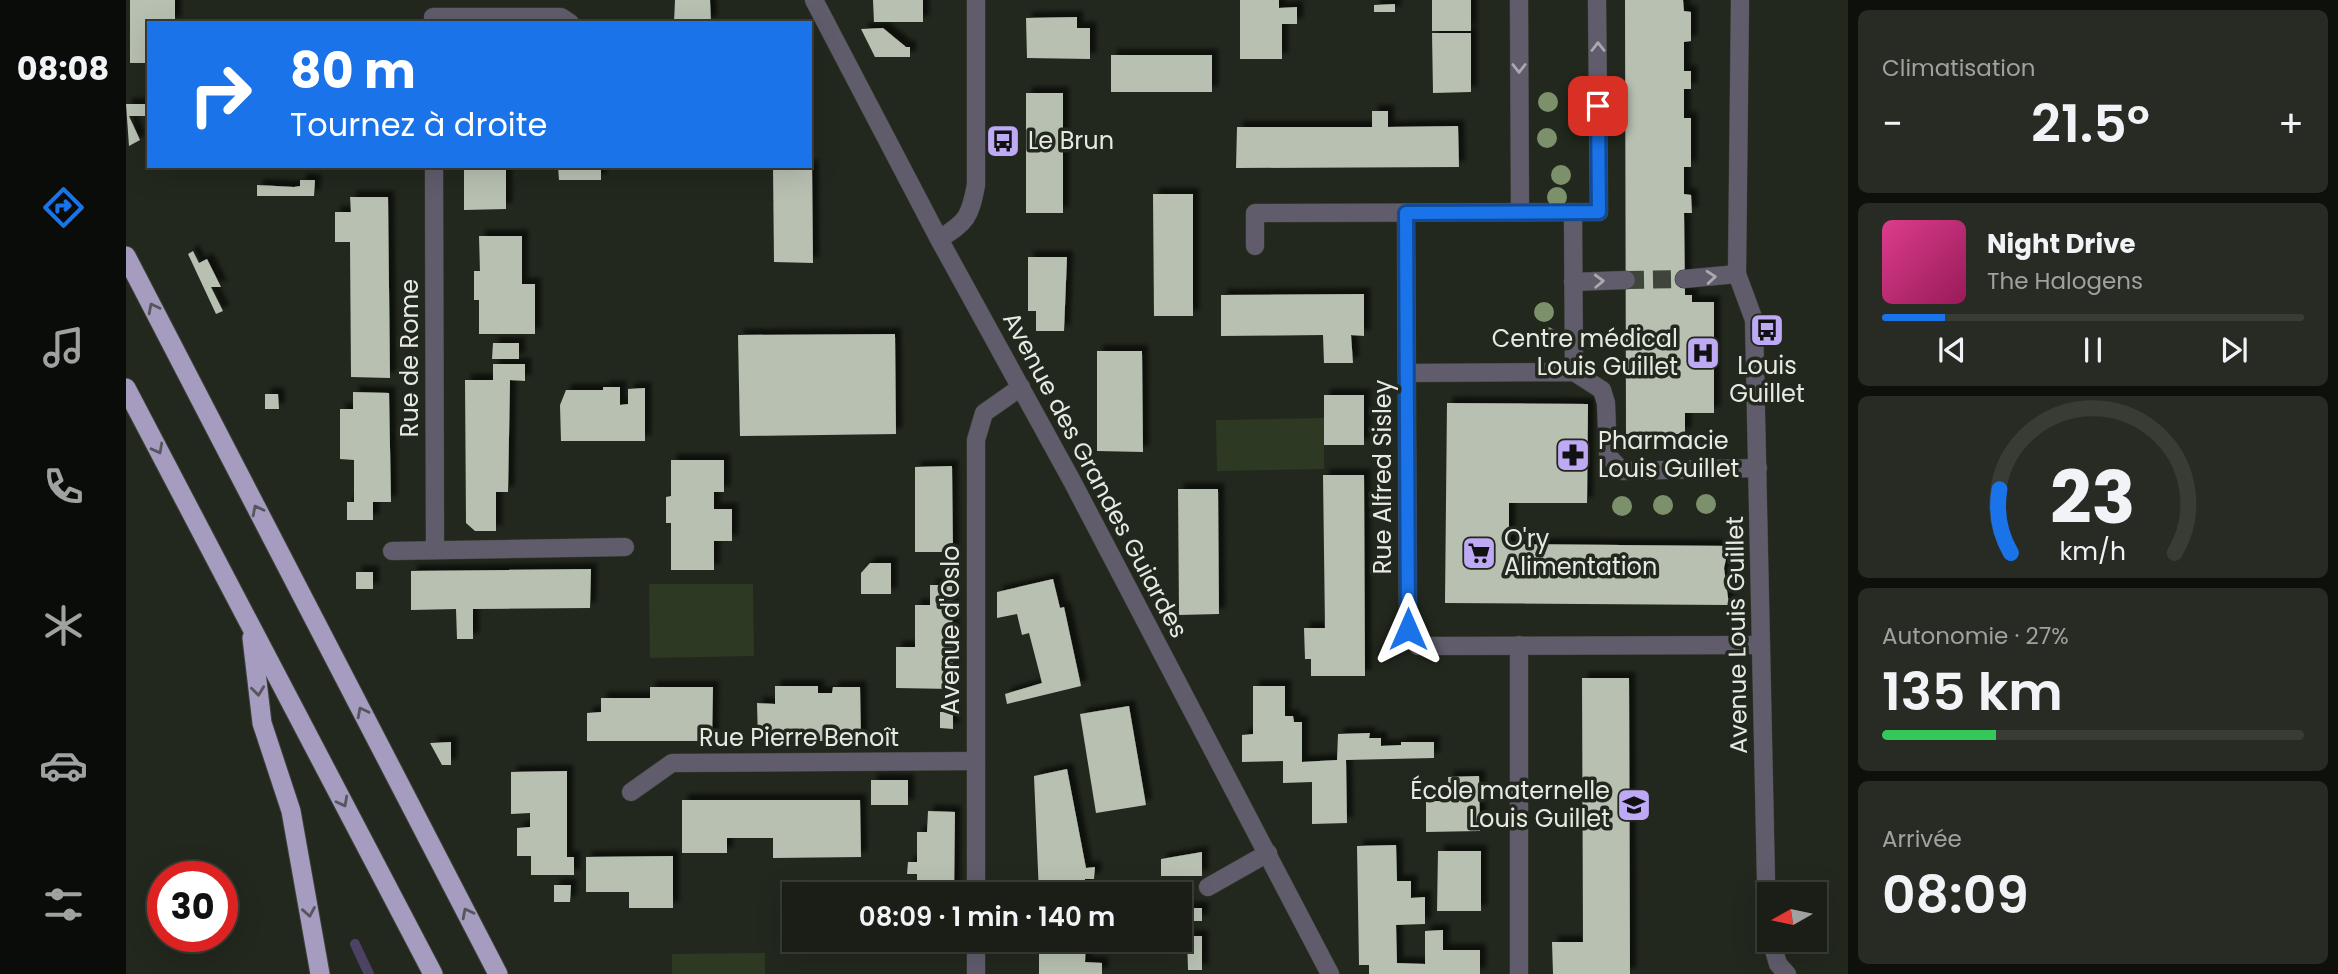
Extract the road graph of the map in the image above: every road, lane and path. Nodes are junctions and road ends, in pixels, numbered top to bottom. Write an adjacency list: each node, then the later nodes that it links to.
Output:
1 (814, 0): 12 (street, Avenue des Grandes Guiardes)
2 (976, 0): 12 (street)
3 (1519, 0): 9 (street, one-way to 9)
4 (1597, 0): 10 (street, one-way to 4)
5 (1740, 0): 15 (street, Avenue Louis Guillet)
6 (433, 13): 7 (street)
7 (567, 21)
8 (433, 168): 25 (street, Rue de Rome)
9 (1520, 212): 10 (street); 11 (street)
10 (1573, 212): 18 (street)
11 (1406, 213): 13 (street); 20 (street, Rue Alfred Sisley)
12 (939, 239): 21 (street, Avenue des Grandes Guiardes)
13 (1255, 246)
14 (126, 256): 40 (highway, one-way to 14)
15 (1737, 274): 16 (street, one-way to 15); 23 (street, Avenue Louis Guillet)
16 (1684, 279)
17 (1626, 280): 18 (street, one-way to 17)
18 (1573, 282): 19 (street)
19 (1574, 372): 20 (street); 23 (street)
20 (1407, 373): 28 (street, Rue Alfred Sisley)
21 (1021, 387): 30 (street, Avenue d'Oslo); 32 (street, Avenue des Grandes Guiardes)
22 (126, 388): 27 (highway, one-way to 27)
23 (1758, 468): 29 (street, Avenue Louis Guillet)
24 (625, 547): 25 (street)
25 (435, 550): 26 (street)
26 (393, 551)
27 (250, 623): 38 (highway, one-way to 38); 39 (highway, one-way to 39)
28 (1519, 645): 29 (street, Rue Alfred Sisley); 43 (street)
29 (1762, 645): 34 (street, Avenue Louis Guillet)
30 (976, 761): 31 (street, Rue Pierre Benoît); 33 (street, Avenue d'Oslo)
31 (631, 792)
32 (1268, 853): 35 (street); 42 (street, Avenue des Grandes Guiardes)
33 (976, 882)
34 (1768, 882)
35 (1208, 887)
36 (976, 952): 41 (street)
37 (1774, 952): 44 (street, Avenue Louis Guillet)
38 (320, 974)
39 (433, 974)
40 (498, 974)
41 (976, 974)
42 (1331, 974)
43 (1519, 974)
44 (1787, 974)

